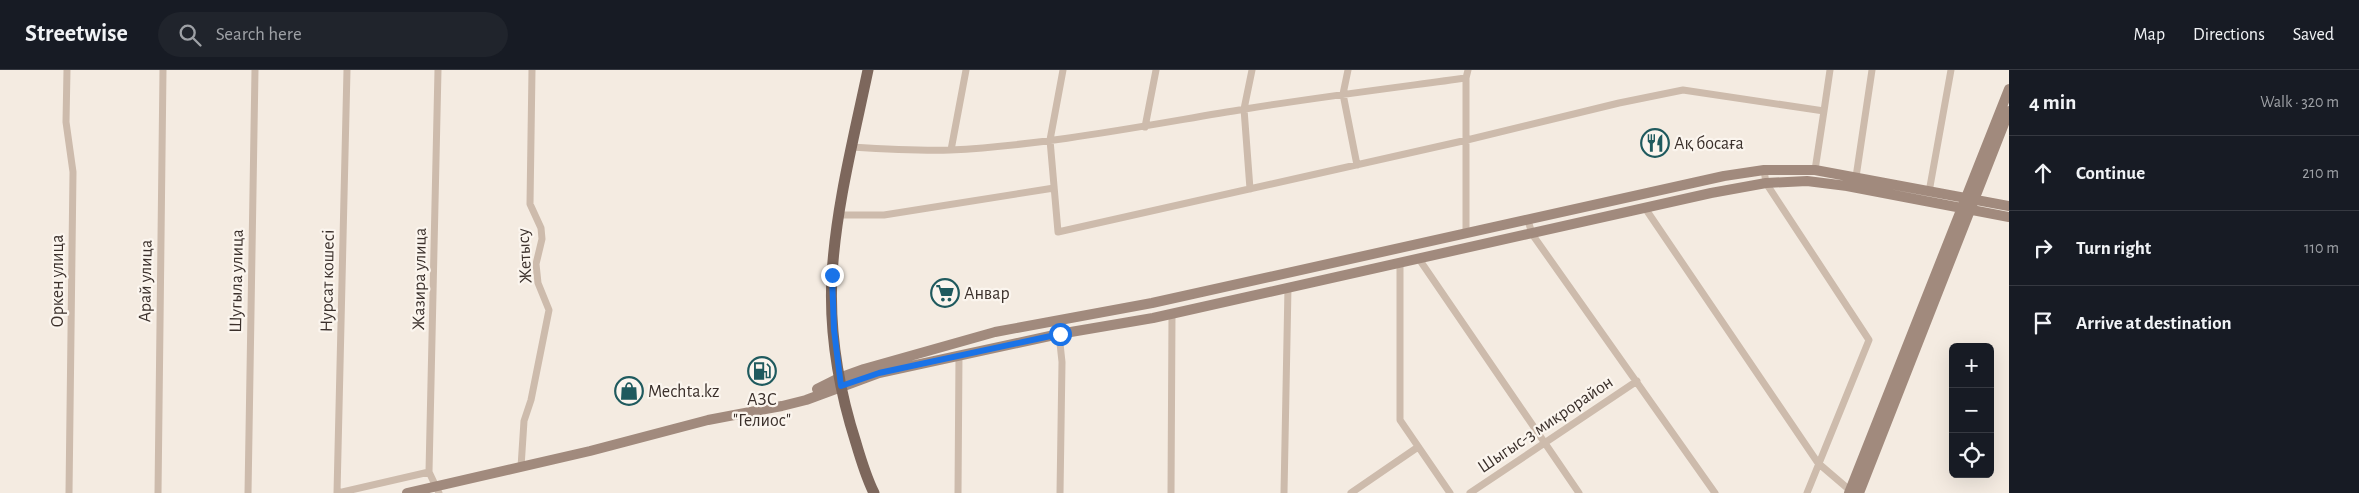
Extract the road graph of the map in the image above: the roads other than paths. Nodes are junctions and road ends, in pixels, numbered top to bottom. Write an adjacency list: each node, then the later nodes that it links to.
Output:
1 (67, 70): 60 (street, Оркен улица)
2 (163, 70): 61 (street, Арай улица)
3 (255, 70): 62 (street, Шугыла улица)
4 (347, 70): 63 (street, Нурсат кошесi)
5 (438, 70): 57 (street, Жазира улица)
6 (532, 70): 56 (street, Жетысу)
7 (868, 70): 25 (main road)
8 (966, 70): 26 (street)
9 (1064, 70): 23 (street)
10 (1156, 70): 22 (street)
11 (1252, 70): 19 (street)
12 (1348, 70): 18 (street)
13 (1830, 70): 20 (street)
14 (1872, 70): 30 (street)
15 (1951, 70): 34 (street)
16 (1467, 74): 18 (street); 24 (street)
17 (2009, 89): 35 (main road)
18 (1343, 94): 19 (street); 27 (street)
19 (1244, 109): 22 (street); 33 (street)
20 (1824, 111): 24 (street); 29 (street)
21 (2009, 111): 35 (main road)
22 (1145, 127): 23 (street)
23 (1050, 140): 26 (street); 32 (street)
24 (1467, 140): 27 (street); 41 (street)
25 (851, 147): 26 (street); 38 (main road)
26 (951, 150)
27 (1357, 165): 33 (street)
28 (1764, 170): 29 (main road); 31 (street); 40 (main road)
29 (1815, 170): 30 (main road)
30 (1856, 177): 34 (main road)
31 (1766, 183): 35 (main road); 37 (main road); 55 (street)
32 (1054, 188): 33 (street); 38 (street)
33 (1250, 189)
34 (1930, 192): 35 (main road)
35 (1968, 205): 36 (main road); 39 (main road); 59 (main road)
36 (2009, 206)
37 (1645, 208): 42 (main road); 55 (street)
38 (840, 215): 52 (main road)
39 (2009, 217)
40 (1528, 220): 41 (main road); 42 (street)
41 (1466, 234): 46 (main road)
42 (1532, 234): 43 (main road); 51 (street)
43 (1419, 258): 44 (main road); 53 (street)
44 (1400, 263): 45 (main road); 54 (street)
45 (1288, 287): 47 (main road); 69 (street)
46 (1152, 303): 48 (main road); 52 (main road)
47 (1172, 314): 48 (main road); 68 (street)
48 (1154, 318): 49 (main road)
49 (1060, 334): 50 (main road); 67 (street)
50 (959, 355): 52 (main road); 66 (street)
51 (1637, 381): 53 (street, Шыгыс-3 микрорайон); 74 (street)
52 (840, 382): 56 (main road); 65 (main road)
53 (1545, 443): 72 (street, Шыгыс-3 микрорайон); 73 (street)
54 (1418, 447): 70 (street); 71 (street)
55 (1818, 463): 59 (street); 75 (street)
56 (521, 467): 58 (main road)
57 (429, 472): 58 (street); 63 (street)
58 (438, 490): 64 (main road)
59 (1853, 492)
60 (69, 493)
61 (158, 493)
62 (248, 493)
63 (338, 493)
64 (407, 493)
65 (874, 493)
66 (958, 493)
67 (1060, 493)
68 (1171, 493)
69 (1284, 493)
70 (1351, 493)
71 (1450, 493)
72 (1470, 493)
73 (1579, 493)
74 (1715, 493)
75 (1807, 493)

